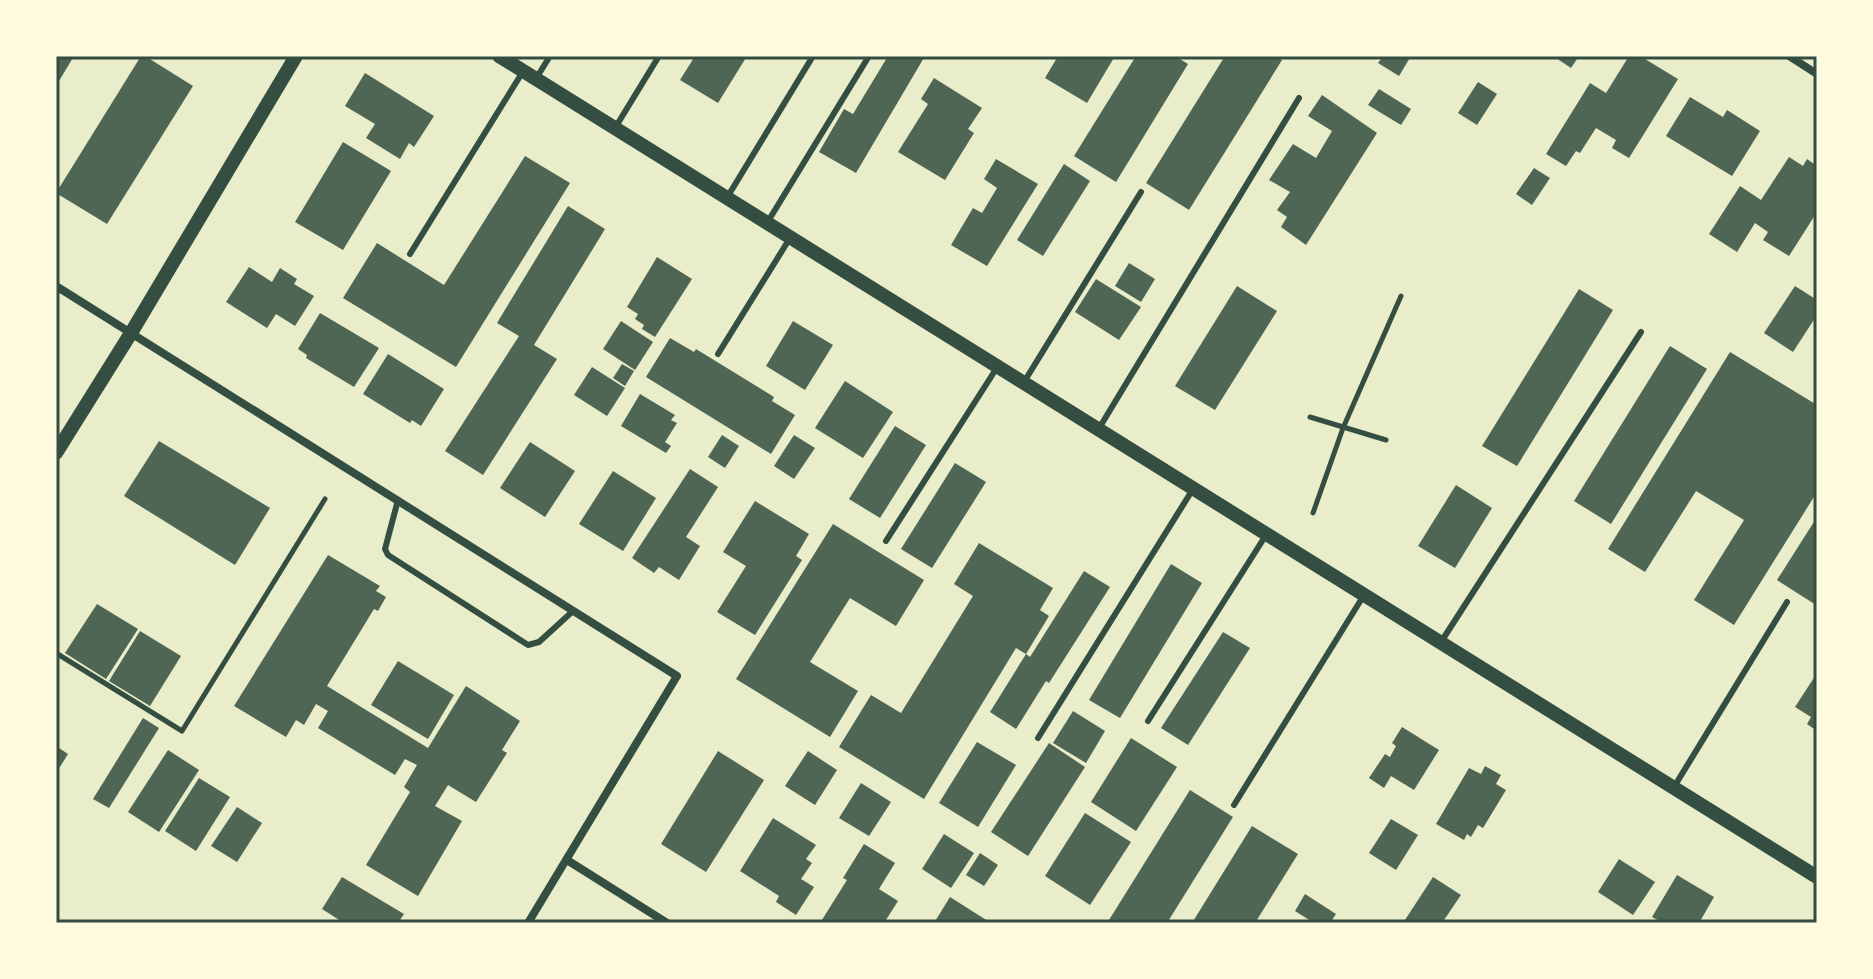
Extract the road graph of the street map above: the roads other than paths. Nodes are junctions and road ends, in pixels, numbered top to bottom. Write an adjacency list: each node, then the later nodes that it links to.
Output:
1 (296, 56): 19 (street)
2 (499, 56): 9 (street)
3 (550, 56): 9 (lane)
4 (659, 56): 11 (lane)
5 (813, 56): 13 (lane)
6 (869, 56): 14 (lane)
7 (1789, 56): 8 (street)
8 (1817, 74)
9 (530, 75): 11 (street); 16 (lane)
10 (1299, 98): 23 (lane)
11 (615, 129): 13 (street)
12 (1141, 192): 22 (lane)
13 (727, 198): 14 (street)
14 (767, 223): 15 (street)
15 (790, 237): 20 (lane); 21 (street)
16 (410, 254)
17 (56, 286): 19 (street)
18 (1641, 332): 32 (lane)
19 (131, 333): 24 (street); 26 (street)
20 (718, 354)
21 (998, 366): 22 (street); 28 (lane)
22 (1024, 382): 23 (street)
23 (1098, 430): 25 (street)
24 (56, 453)
25 (1193, 488): 27 (street); 34 (lane)
26 (398, 500): 31 (street); 31 (lane)
27 (1266, 534): 29 (street); 33 (lane)
28 (886, 541)
29 (1364, 595): 32 (street); 36 (lane)
30 (1787, 602): 35 (lane)
31 (573, 611): 37 (street)
32 (1441, 642): 35 (street)
33 (1148, 721)
34 (1038, 738)
35 (1674, 787): 38 (street)
36 (1234, 805)
37 (567, 860): 39 (street); 40 (street)
38 (1817, 877)
39 (528, 923)
40 (667, 923)

